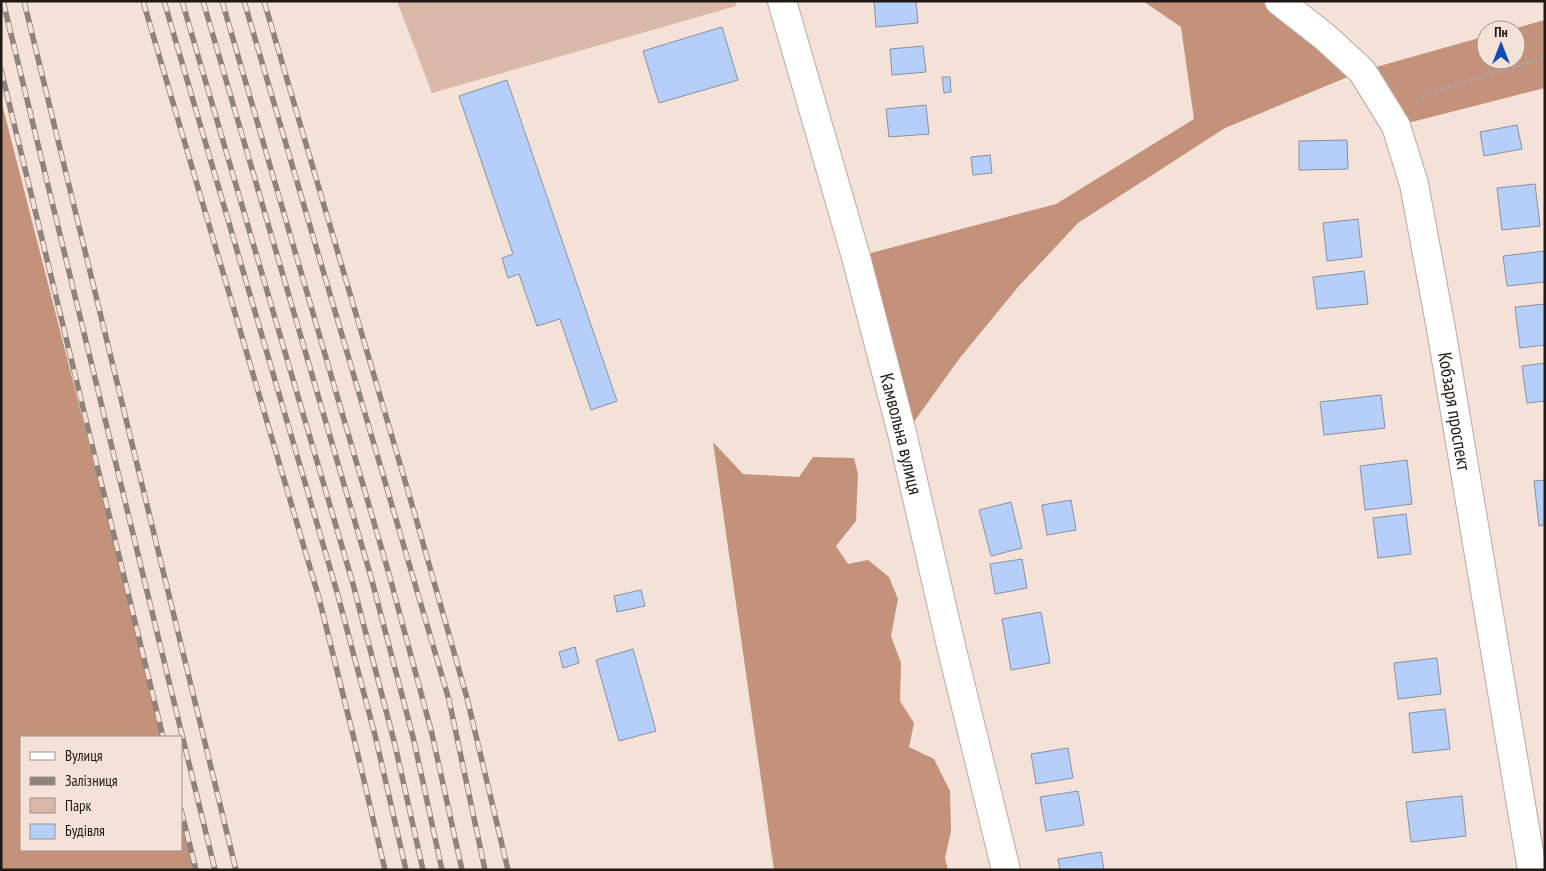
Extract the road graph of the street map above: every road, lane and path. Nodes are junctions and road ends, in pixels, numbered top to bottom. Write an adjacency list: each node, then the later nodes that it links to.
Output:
1 (782, 1): 5 (main road, Камвольна вулиця)
2 (1279, 1): 4 (main road, Кобзаря проспект)
3 (1545, 57): 4 (path)
4 (1396, 126): 6 (main road, Кобзаря проспект)
5 (1006, 870)
6 (1532, 870)

